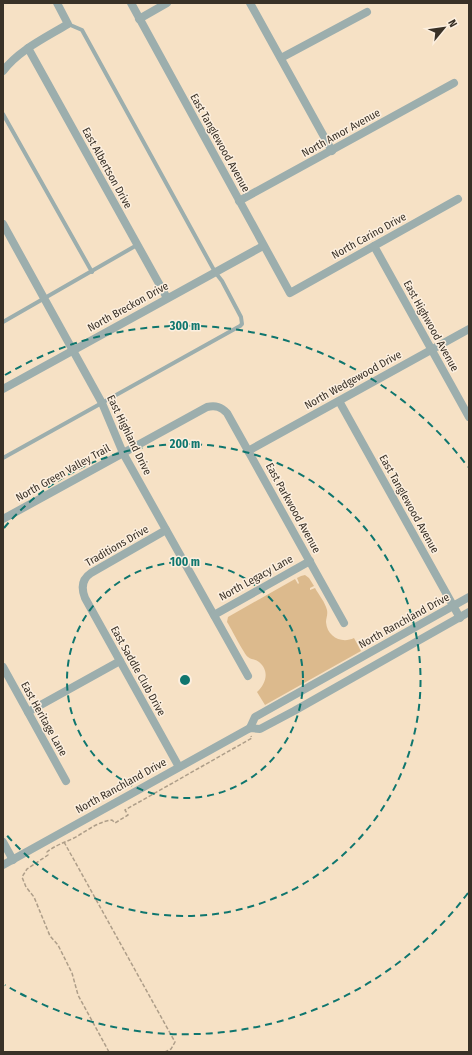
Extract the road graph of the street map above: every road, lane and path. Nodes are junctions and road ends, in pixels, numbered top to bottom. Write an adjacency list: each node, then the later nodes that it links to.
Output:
1 (57, 3): 7 (street)
2 (130, 3): 6 (street, East Tanglewood Avenue)
3 (167, 3): 6 (street)
4 (250, 3): 9 (street)
5 (367, 12): 9 (street)
6 (139, 18): 15 (street, East Tanglewood Avenue)
7 (68, 24): 8 (street); 21 (lane)
8 (28, 48): 10 (street); 17 (street, East Albertson Drive)
9 (281, 58): 13 (street)
10 (3, 71)
11 (454, 83): 13 (street, North Amor Avenue)
12 (3, 114): 20 (lane)
13 (332, 151): 15 (street, North Amor Avenue)
14 (458, 199): 19 (street, North Carino Drive)
15 (239, 201): 18 (street, East Tanglewood Avenue)
16 (3, 224): 24 (street, East Highland Drive)
17 (137, 245): 20 (lane); 23 (street, East Albertson Drive)
18 (263, 246): 21 (street, North Breckon Drive); 22 (street, East Tanglewood Avenue)
19 (374, 246): 22 (street, North Carino Drive); 28 (street, East Highwood Avenue)
20 (92, 272): 24 (lane)
21 (215, 272): 23 (street, North Breckon Drive); 31 (lane)
22 (290, 293)
23 (167, 298): 27 (street, North Breckon Drive)
24 (44, 299): 25 (lane); 27 (street, East Highland Drive)
25 (3, 322)
26 (469, 329): 28 (street, North Wedgewood Drive)
27 (72, 350): 29 (street, North Breckon Drive); 31 (street, East Highland Drive)
28 (431, 350): 30 (street, North Wedgewood Drive); 33 (street, East Highwood Avenue)
29 (3, 389)
30 (339, 400): 34 (street, North Wedgewood Drive); 42 (street, East Tanglewood Avenue)
31 (102, 403): 35 (street, East Highland Drive); 36 (lane)
32 (219, 407): 34 (street, East Parkwood Avenue); 35 (street, North Green Valley Trail)
33 (469, 417)
34 (248, 451): 39 (street, East Parkwood Avenue)
35 (123, 453): 37 (street, North Green Valley Trail); 38 (street, East Highland Drive)
36 (3, 458)
37 (3, 519)
38 (166, 530): 40 (street, Traditions Drive); 44 (street, East Highland Drive)
39 (310, 561): 44 (street, North Legacy Lane); 46 (street, East Parkwood Avenue)
40 (83, 585): 47 (street, East Saddle Club Drive)
41 (469, 597): 42 (street, North Ranchland Drive)
42 (453, 606): 45 (street, East Tanglewood Avenue); 51 (street, North Ranchland Drive)
43 (469, 612): 45 (street, North Ranchland Drive)
44 (214, 614): 49 (street, East Highland Drive)
45 (460, 618): 51 (street, North Ranchland Drive)
46 (344, 623)
47 (120, 661): 50 (street); 52 (street, East Saddle Club Drive)
48 (3, 667): 50 (street, East Heritage Lane)
49 (248, 676)
50 (28, 712): 53 (street, East Heritage Lane)
51 (250, 728): 52 (street, North Ranchland Drive); 55 (path)
52 (179, 767): 56 (street, North Ranchland Drive)
53 (66, 781)
54 (3, 842): 56 (street)
55 (64, 842): 58 (path); 59 (path)
56 (13, 860): 57 (street, North Ranchland Drive)
57 (3, 865)
58 (109, 1052)
59 (165, 1052)

